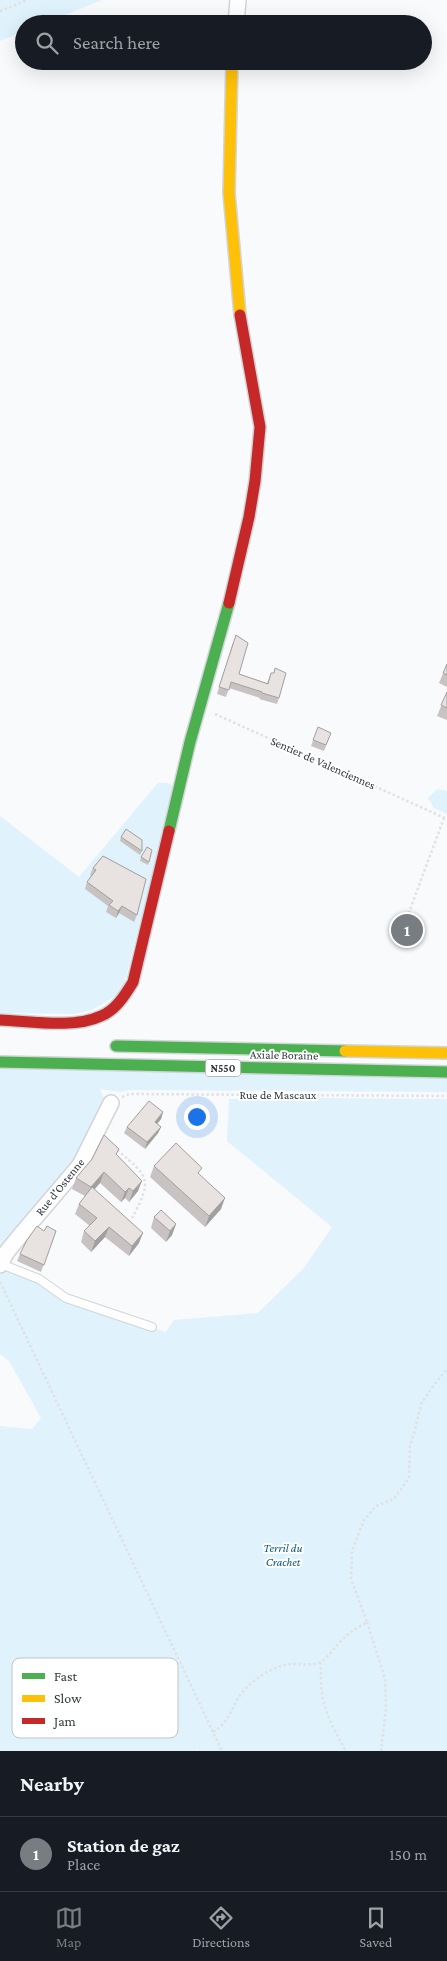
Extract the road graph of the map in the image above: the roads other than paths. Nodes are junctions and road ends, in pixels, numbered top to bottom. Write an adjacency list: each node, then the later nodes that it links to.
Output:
1 (238, 0): 2 (street)
2 (237, 15)
3 (232, 70): 4 (main road)
4 (0, 1020)
5 (109, 1046): 6 (main road, Axiale Boraine / N550)
6 (447, 1053)
7 (0, 1062): 8 (main road, Axiale Boraine / N550)
8 (447, 1072)
9 (111, 1103): 10 (street, Rue d'Ostenne)
10 (1, 1264): 11 (lane)
11 (152, 1327)

